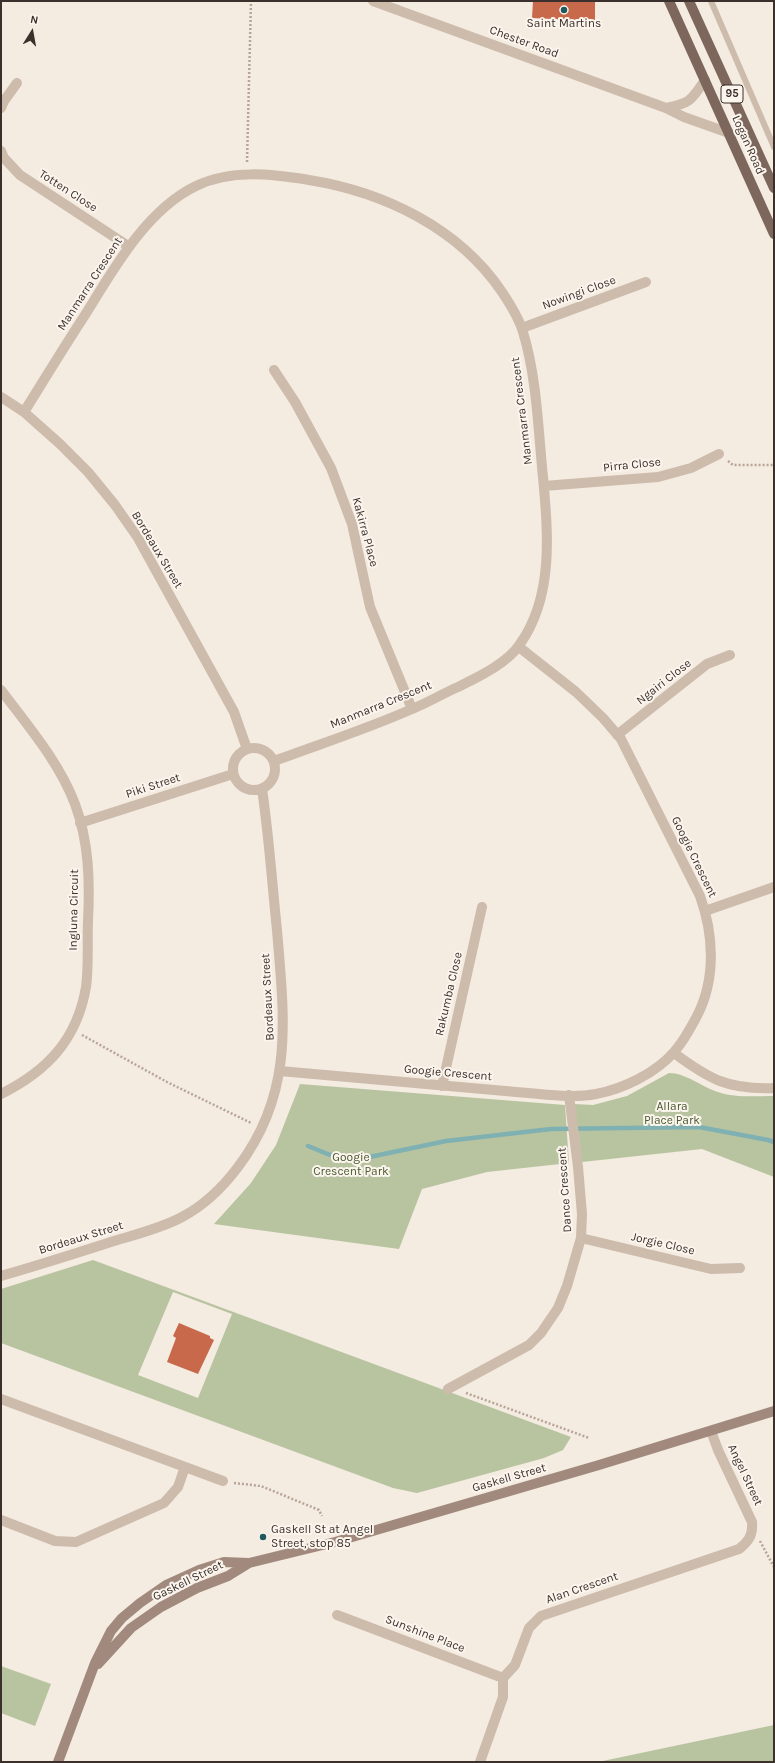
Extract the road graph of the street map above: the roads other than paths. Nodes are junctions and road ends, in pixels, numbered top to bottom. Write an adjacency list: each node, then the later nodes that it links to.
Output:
1 (373, 1): 8 (street, Chester Road)
2 (669, 1): 5 (main road, Logan Road / 95)
3 (689, 1): 12 (main road, Logan Road / 95)
4 (711, 1): 10 (lane, Logan Road)
5 (705, 80): 8 (street); 9 (main road, Logan Road / 95)
6 (17, 83): 7 (street)
7 (1, 108)
8 (666, 108): 9 (street, Chester Road)
9 (729, 133): 13 (main road, Logan Road / 95)
10 (774, 147)
11 (1, 151): 14 (street, Totten Close)
12 (774, 188)
13 (774, 234)
14 (128, 246): 16 (street, Manmarra Crescent); 19 (street, Manmarra Crescent)
15 (646, 282): 16 (street, Nowingi Close)
16 (522, 328): 21 (street, Manmarra Crescent)
17 (274, 370): 25 (street, Kakirra Place)
18 (1, 397): 19 (street, Bordeaux Street)
19 (24, 412): 27 (street, Bordeaux Street)
20 (719, 454): 21 (street, Pirra Close)
21 (544, 486): 22 (street, Manmarra Crescent)
22 (519, 647): 25 (street, Manmarra Crescent); 26 (street, Googie Crescent)
23 (730, 655): 26 (street, Ngairi Close)
24 (1, 690): 31 (street, Ingluna Circuit)
25 (412, 709): 28 (street, Manmarra Crescent)
26 (617, 734): 34 (street, Googie Crescent)
27 (247, 749): 28 (street); 29 (street)
28 (274, 761): 30 (street)
29 (233, 774): 30 (street); 31 (street, Piki Street)
30 (262, 789): 36 (street, Bordeaux Street)
31 (80, 823): 39 (street, Ingluna Circuit)
32 (774, 887): 34 (street)
33 (482, 907): 37 (street, Rakumba Close)
34 (705, 911): 35 (street, Googie Crescent)
35 (674, 1053): 38 (street); 40 (street, Googie Crescent)
36 (280, 1071): 37 (street, Googie Crescent); 43 (street, Bordeaux Street)
37 (442, 1086): 40 (street, Googie Crescent)
38 (774, 1088)
39 (1, 1094)
40 (569, 1095): 41 (street, Dance Crescent)
41 (581, 1238): 42 (street, Jorgie Close); 44 (street, Dance Crescent)
42 (740, 1268)
43 (1, 1276)
44 (448, 1389)
45 (1, 1399): 48 (street)
46 (774, 1411): 47 (street, Gaskell Street)
47 (711, 1431): 51 (street, Angel Street); 52 (street, Gaskell Street)
48 (185, 1467): 49 (street); 50 (street)
49 (223, 1481)
50 (1, 1520)
51 (753, 1531): 55 (street, Alan Crescent)
52 (248, 1563): 54 (street, Gaskell Street); 54 (street, Gaskell Street)
53 (337, 1615): 55 (street, Sunshine Place)
54 (90, 1675): 56 (street, Gaskell Street)
55 (504, 1678): 57 (street)
56 (58, 1762)
57 (480, 1762)

